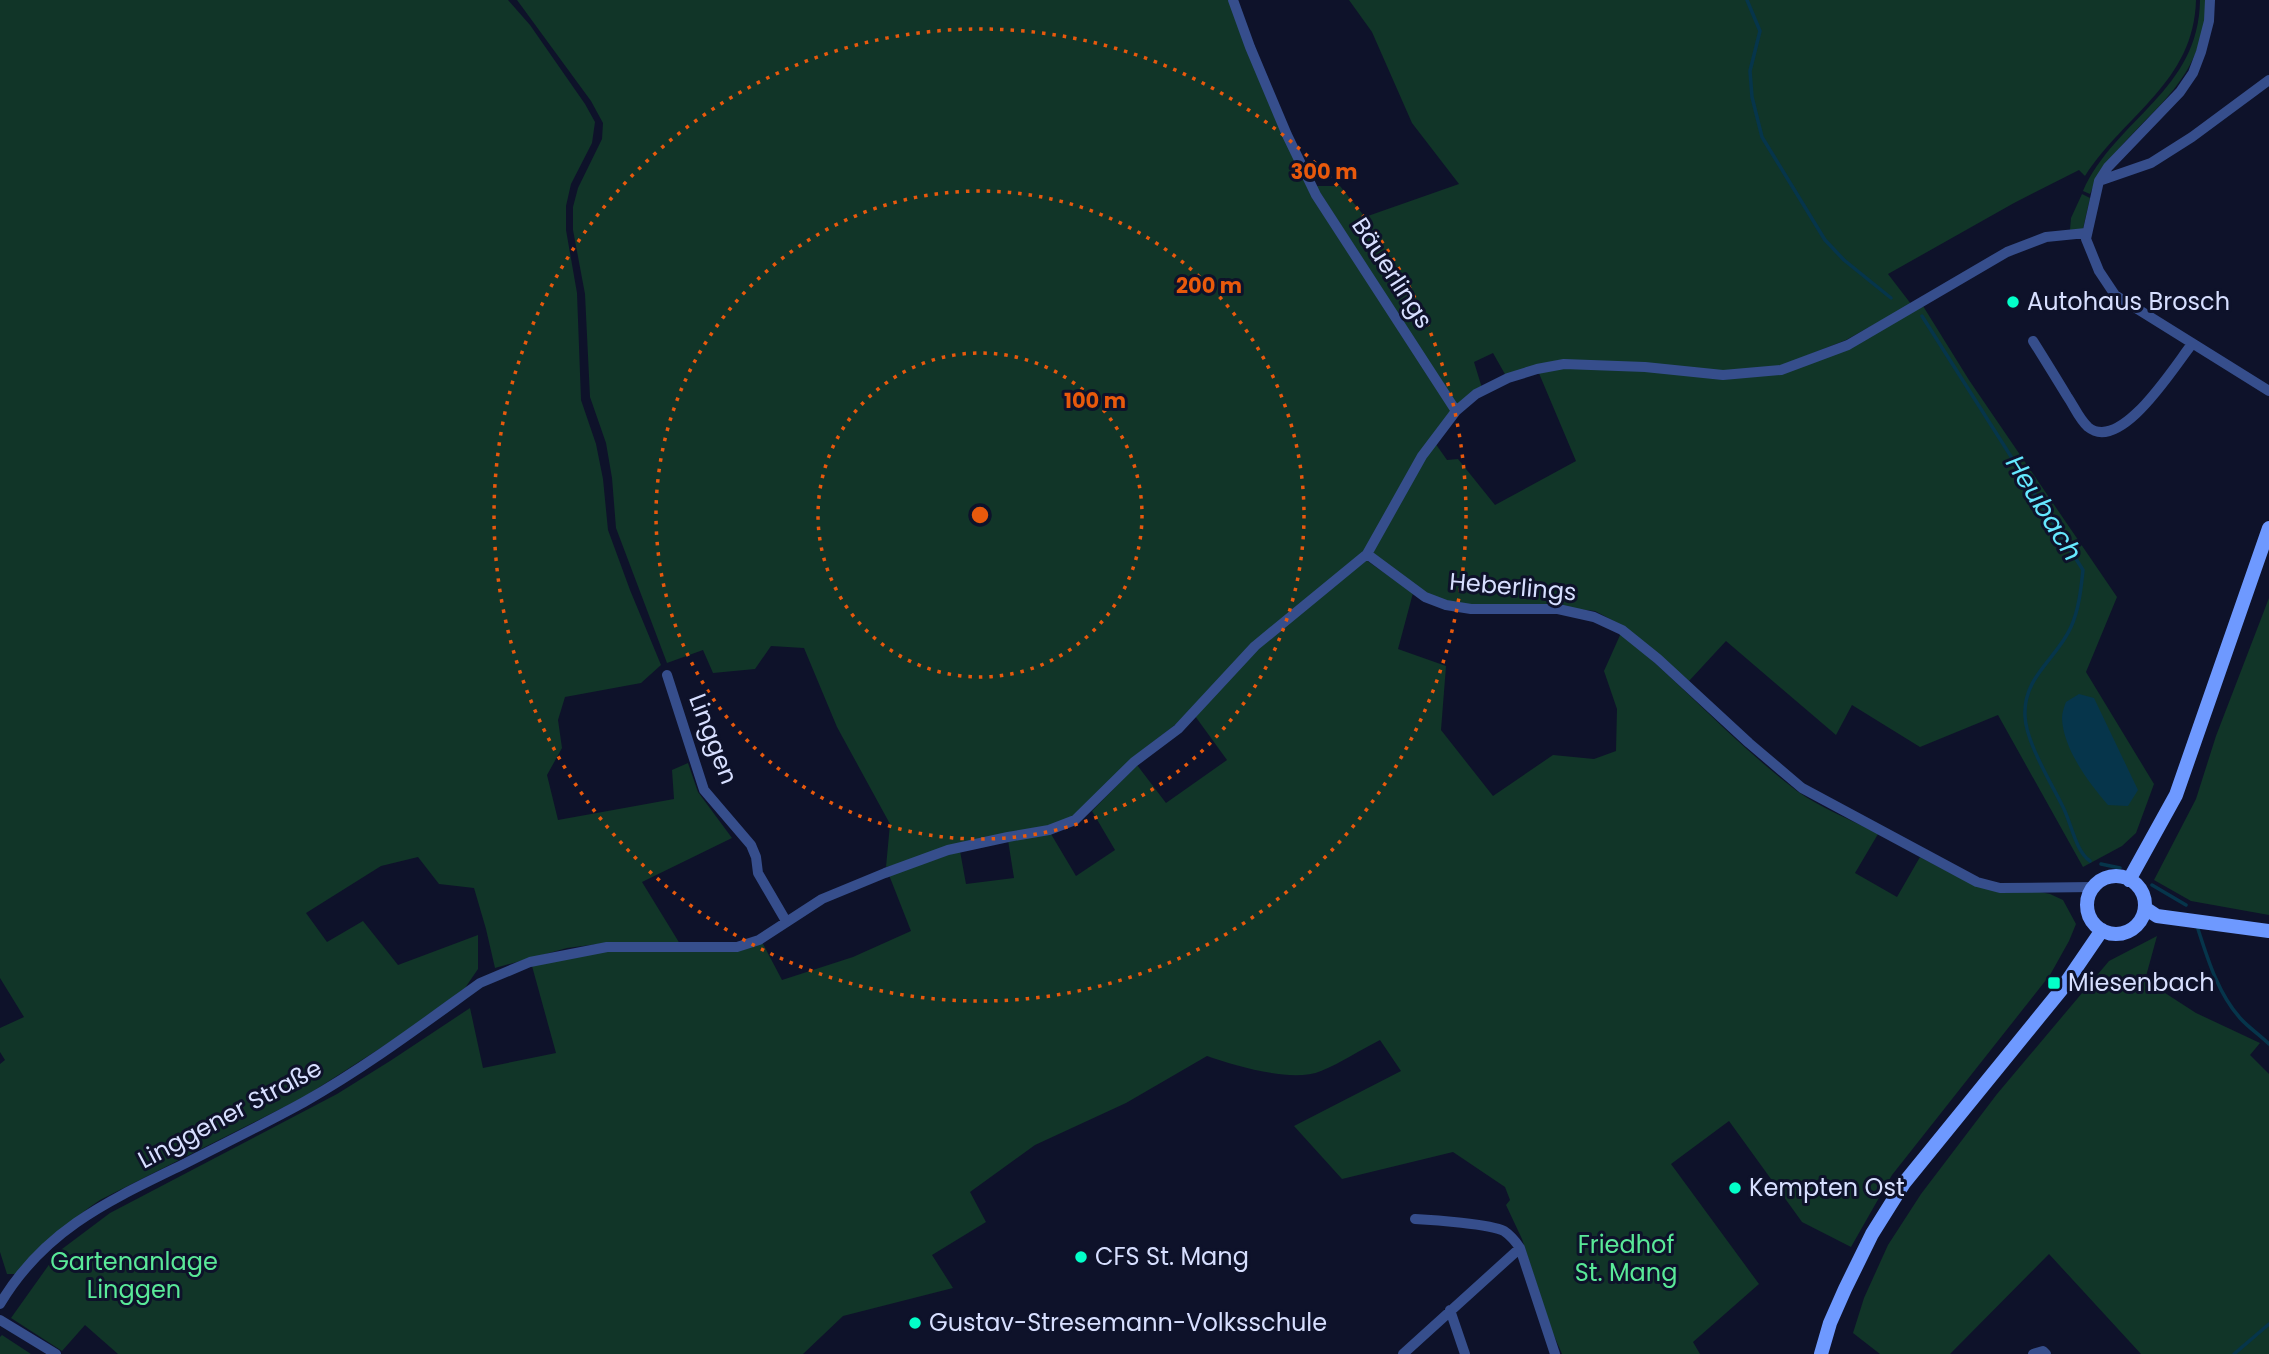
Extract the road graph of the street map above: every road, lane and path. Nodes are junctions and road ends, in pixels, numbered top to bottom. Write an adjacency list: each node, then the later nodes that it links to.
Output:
1 (1233, 0): 9 (street, Bäuerlings)
2 (2210, 0): 4 (street)
3 (2269, 80): 4 (street)
4 (2099, 181): 5 (street)
5 (2086, 233): 7 (street); 9 (street)
6 (2034, 341): 7 (street)
7 (2192, 344): 8 (street)
8 (2269, 391)
9 (1455, 411): 11 (street)
10 (2269, 528): 13 (main road)
11 (1367, 554): 14 (street, Heberlings); 16 (street, Linggener Straße)
12 (667, 675): 16 (street, Linggen)
13 (2129, 880): 14 (main road); 15 (main road)
14 (2093, 887): 17 (main road)
15 (2145, 908): 17 (main road); 18 (main road)
16 (786, 921): 21 (street, Linggener Straße)
17 (2102, 930): 28 (main road)
18 (2269, 931)
19 (1415, 1219): 20 (street)
20 (1520, 1248): 22 (street); 27 (street)
21 (0, 1304)
22 (1450, 1310): 25 (street); 26 (street)
23 (0, 1320): 24 (street)
24 (56, 1354)
25 (1403, 1354)
26 (1465, 1354)
27 (1555, 1354)
28 (1821, 1354)
29 (2033, 1354): 30 (street)
30 (2046, 1354)

